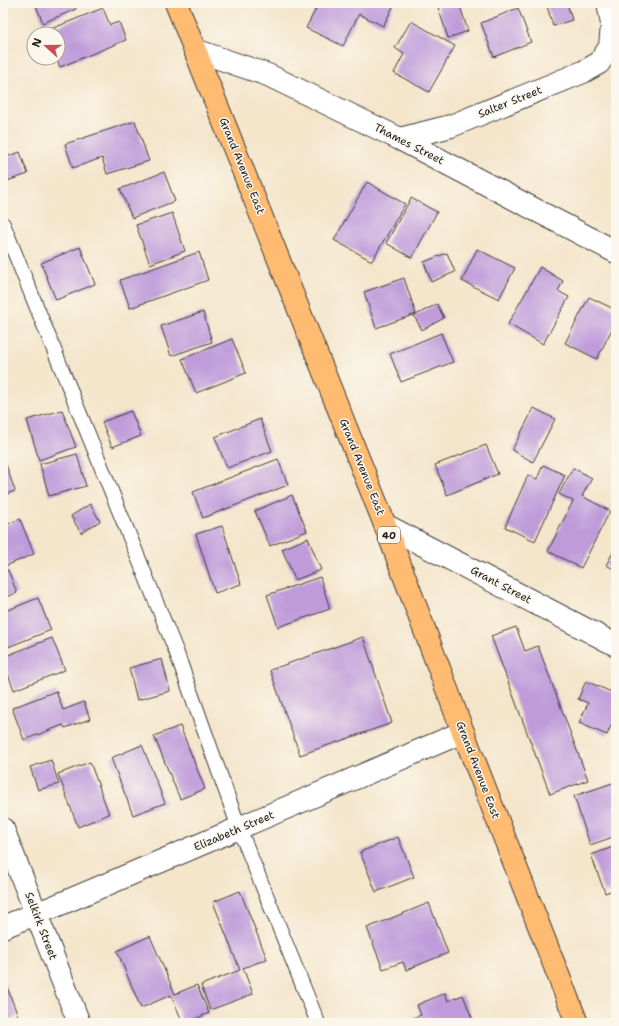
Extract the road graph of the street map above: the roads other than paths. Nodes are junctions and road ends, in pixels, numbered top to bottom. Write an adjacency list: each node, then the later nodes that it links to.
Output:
1 (176, 3): 3 (main road, Grand Avenue East / 40)
2 (608, 3): 4 (street, Salter Street)
3 (195, 50): 4 (street, Thames Street); 7 (main road, Grand Avenue East / 40)
4 (400, 139): 6 (street, Thames Street)
5 (3, 224): 11 (lane)
6 (616, 252)
7 (385, 525): 8 (street, Grant Street); 9 (main road, Grand Avenue East / 40)
8 (616, 645)
9 (463, 732): 11 (street, Elizabeth Street); 16 (main road, Grand Avenue East / 40)
10 (3, 828): 12 (street, Selkirk Street)
11 (239, 828): 12 (street, Elizabeth Street); 15 (lane)
12 (36, 914): 13 (street, Elizabeth Street); 14 (street, Selkirk Street)
13 (3, 927)
14 (79, 1023)
15 (318, 1023)
16 (577, 1023)

